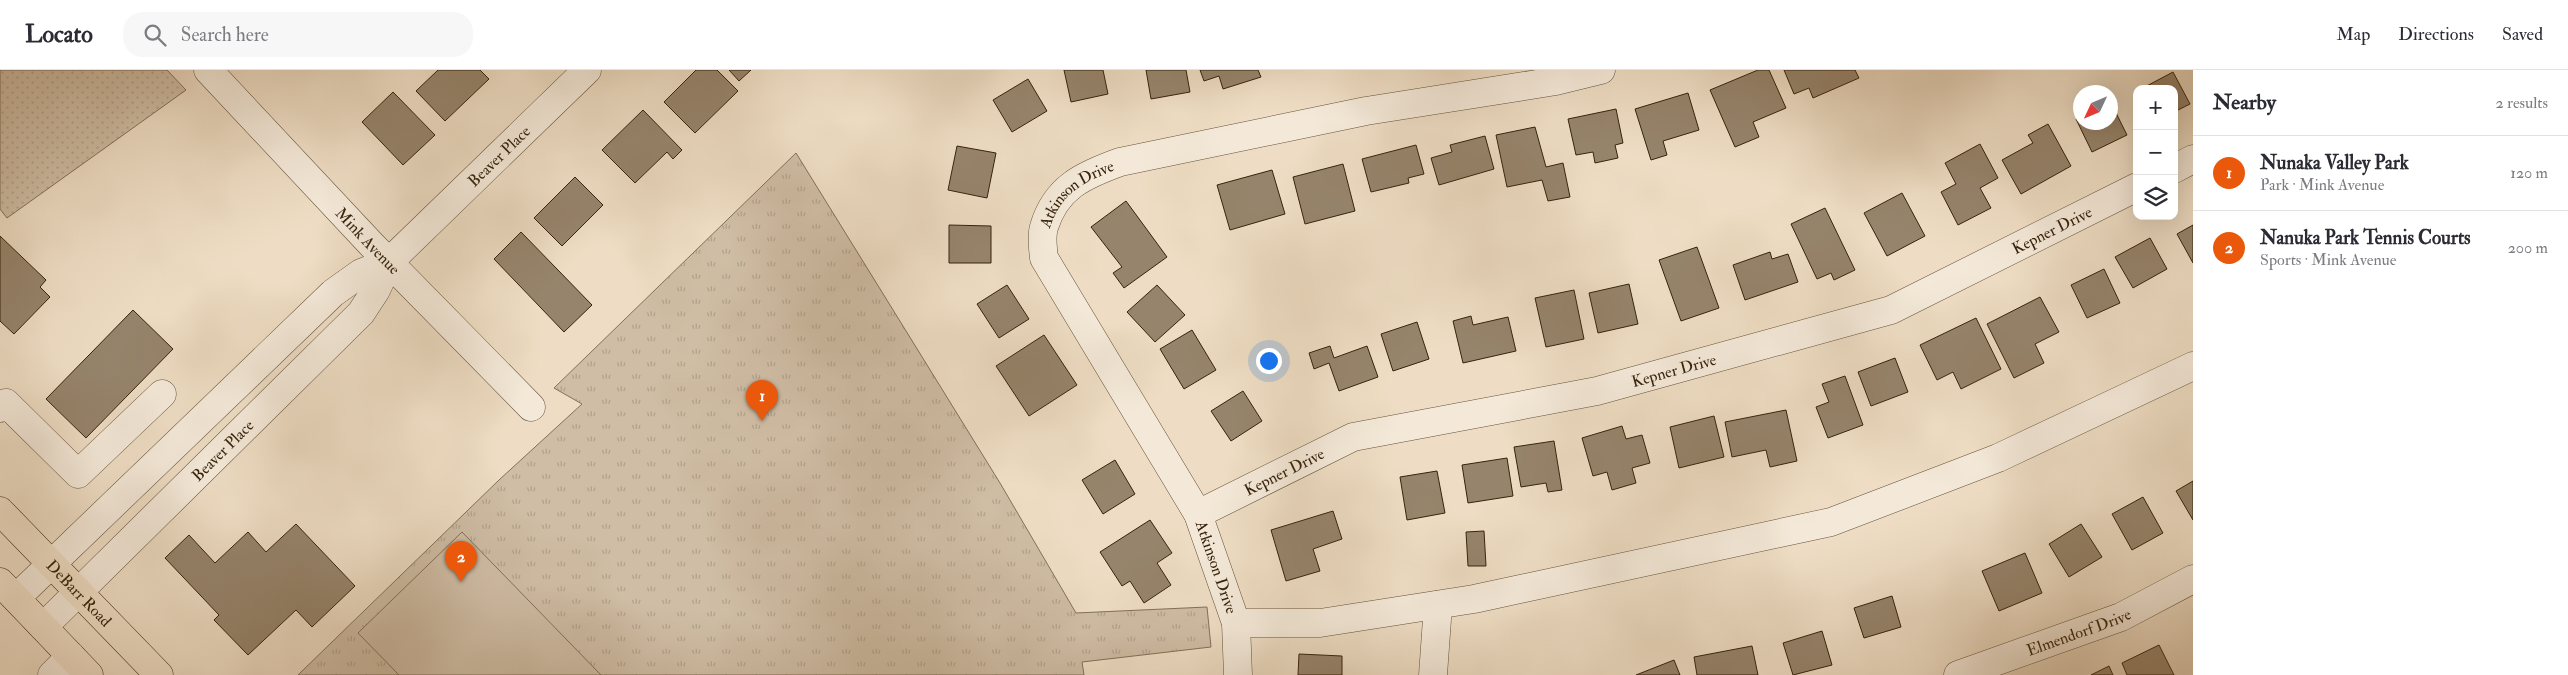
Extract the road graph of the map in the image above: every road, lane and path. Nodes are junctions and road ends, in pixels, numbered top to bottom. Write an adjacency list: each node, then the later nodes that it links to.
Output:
1 (208, 70): 7 (street, Mink Avenue)
2 (587, 70): 7 (street, Beaver Place)
3 (1601, 70): 13 (street, Atkinson Drive)
4 (2193, 159): 5 (street)
5 (2178, 166)
6 (2133, 189): 13 (street, Kepner Drive)
7 (388, 262): 10 (street, Mink Avenue); 14 (street, Beaver Place); 17 (street, Beaver Place)
8 (2193, 366): 18 (street)
9 (162, 394): 11 (street)
10 (531, 407)
11 (0, 408)
12 (0, 511): 14 (main road, DeBarr Road)
13 (1198, 514): 19 (street, Atkinson Drive)
14 (51, 563): 16 (street, Beaver Place); 17 (main road, DeBarr Road)
15 (2193, 579): 26 (street, Elmendorf Drive)
16 (8, 590): 20 (main road)
17 (78, 591): 20 (street, Beaver Place); 23 (main road, DeBarr Road)
18 (1438, 605): 19 (street); 25 (street)
19 (1236, 623): 24 (street, Atkinson Drive)
20 (43, 626): 21 (main road)
21 (80, 666): 22 (street)
22 (52, 675)
23 (159, 675)
24 (1238, 675)
25 (1433, 675)
26 (1958, 675)

